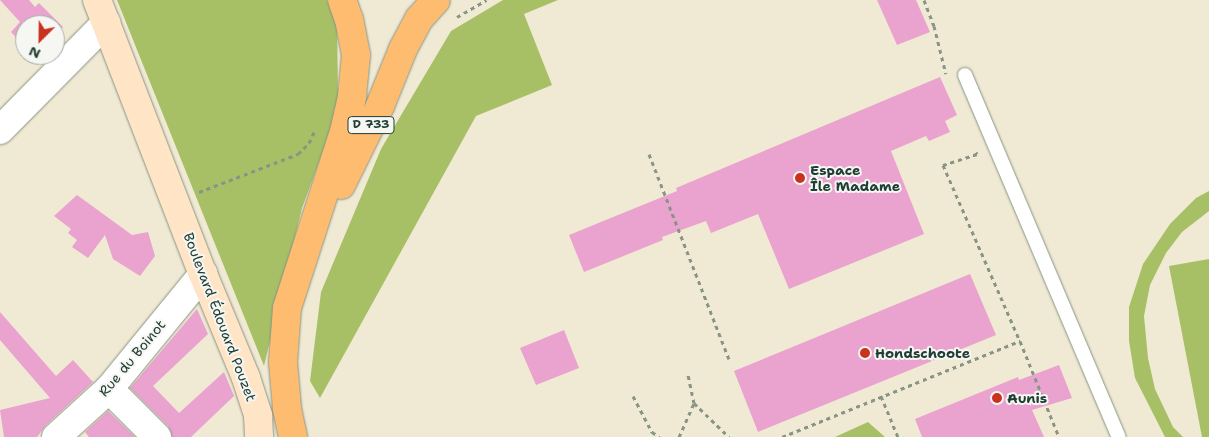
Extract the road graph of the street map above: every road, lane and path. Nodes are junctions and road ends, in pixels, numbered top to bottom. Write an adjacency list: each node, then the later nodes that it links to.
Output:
1 (342, 0): 10 (main road, D 733)
2 (436, 0): 10 (main road, D 733)
3 (924, 0): 6 (path)
4 (101, 12): 7 (street); 11 (street, Boulevard Édouard Pouzet)
5 (965, 75): 29 (lane)
6 (949, 82)
7 (0, 130)
8 (973, 145): 12 (path)
9 (649, 154): 13 (path)
10 (307, 253): 22 (main road, D 733)
11 (203, 274): 15 (street, Rue du Boinot); 21 (street, Boulevard Édouard Pouzet)
12 (1020, 341): 17 (path); 28 (path)
13 (729, 359)
14 (688, 374): 18 (path)
15 (109, 388): 19 (street, Rue du Boinot); 20 (street)
16 (633, 396): 23 (path)
17 (881, 396): 26 (path); 27 (path)
18 (694, 402): 24 (path); 25 (path)
19 (56, 437)
20 (157, 437)
21 (259, 437)
22 (293, 437)
23 (660, 437)
24 (679, 437)
25 (729, 437)
26 (782, 437)
27 (898, 437)
28 (1059, 437)
29 (1119, 437)

